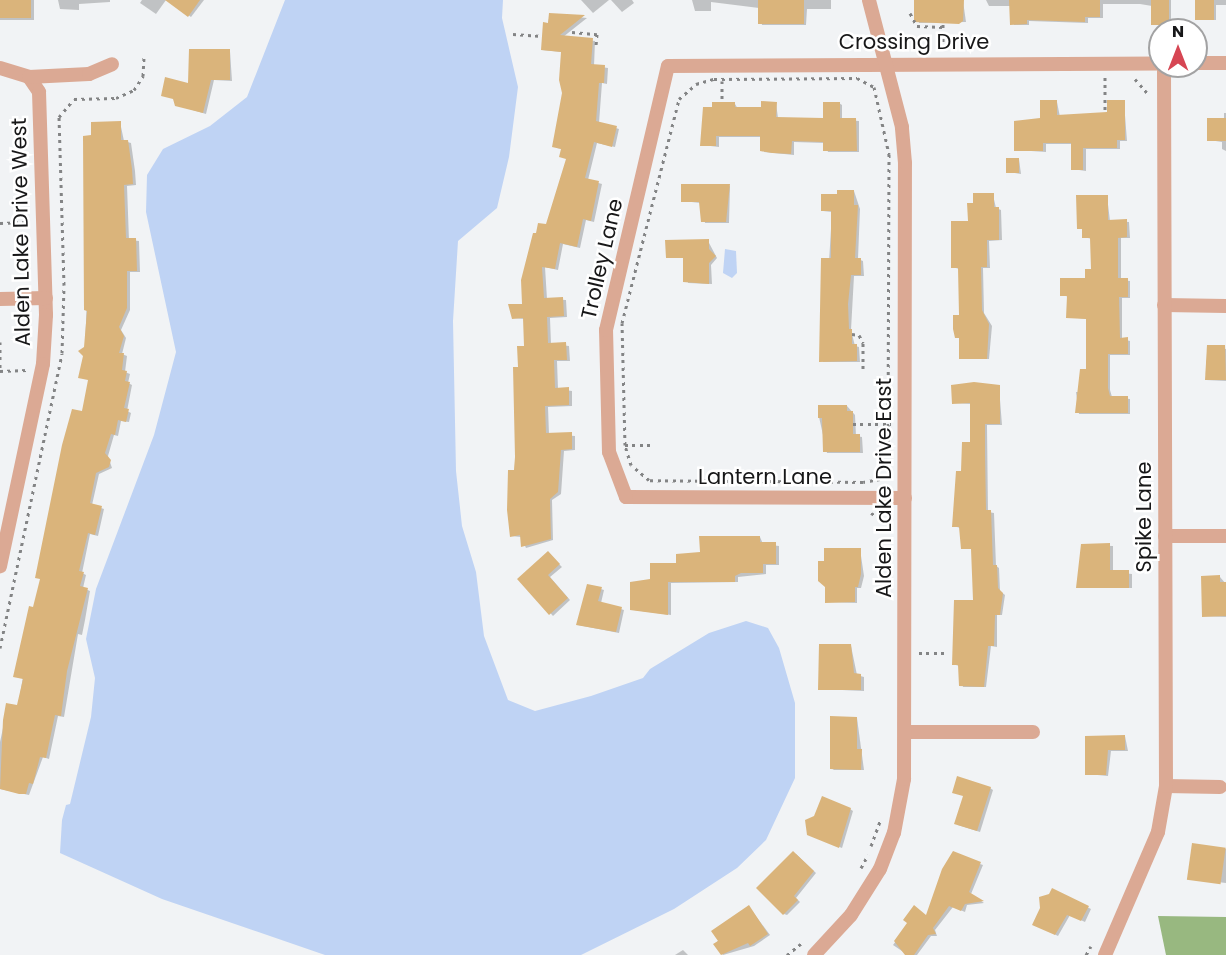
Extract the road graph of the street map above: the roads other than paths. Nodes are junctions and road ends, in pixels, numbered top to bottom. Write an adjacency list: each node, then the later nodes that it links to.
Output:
1 (869, 0): 2 (street, Alden Lake Drive East)
2 (886, 63): 3 (street, Crossing Drive); 7 (street, Crossing Drive); 16 (street, Alden Lake Drive East)
3 (1148, 63)
4 (1208, 63): 5 (street)
5 (1226, 63)
6 (112, 64): 9 (street)
7 (668, 66): 15 (street, Trolley Lane)
8 (0, 68): 9 (street)
9 (29, 76): 12 (street, Alden Lake Drive West)
10 (1164, 78): 13 (street, Spike Lane)
11 (0, 298): 12 (street)
12 (46, 298): 17 (street, Alden Lake Drive West)
13 (1164, 305): 14 (street); 18 (street, Spike Lane)
14 (1226, 306)
15 (626, 498): 16 (street, Lantern Lane)
16 (905, 498): 21 (street, Alden Lake Drive East)
17 (4, 535): 20 (street, Alden Lake Drive West)
18 (1165, 536): 19 (street); 23 (street, Spike Lane)
19 (1226, 536)
20 (0, 566)
21 (907, 732): 22 (street); 25 (street, Alden Lake Drive East)
22 (1033, 732)
23 (1166, 786): 24 (street); 26 (street, Spike Lane)
24 (1220, 787)
25 (814, 955)
26 (1105, 955)

